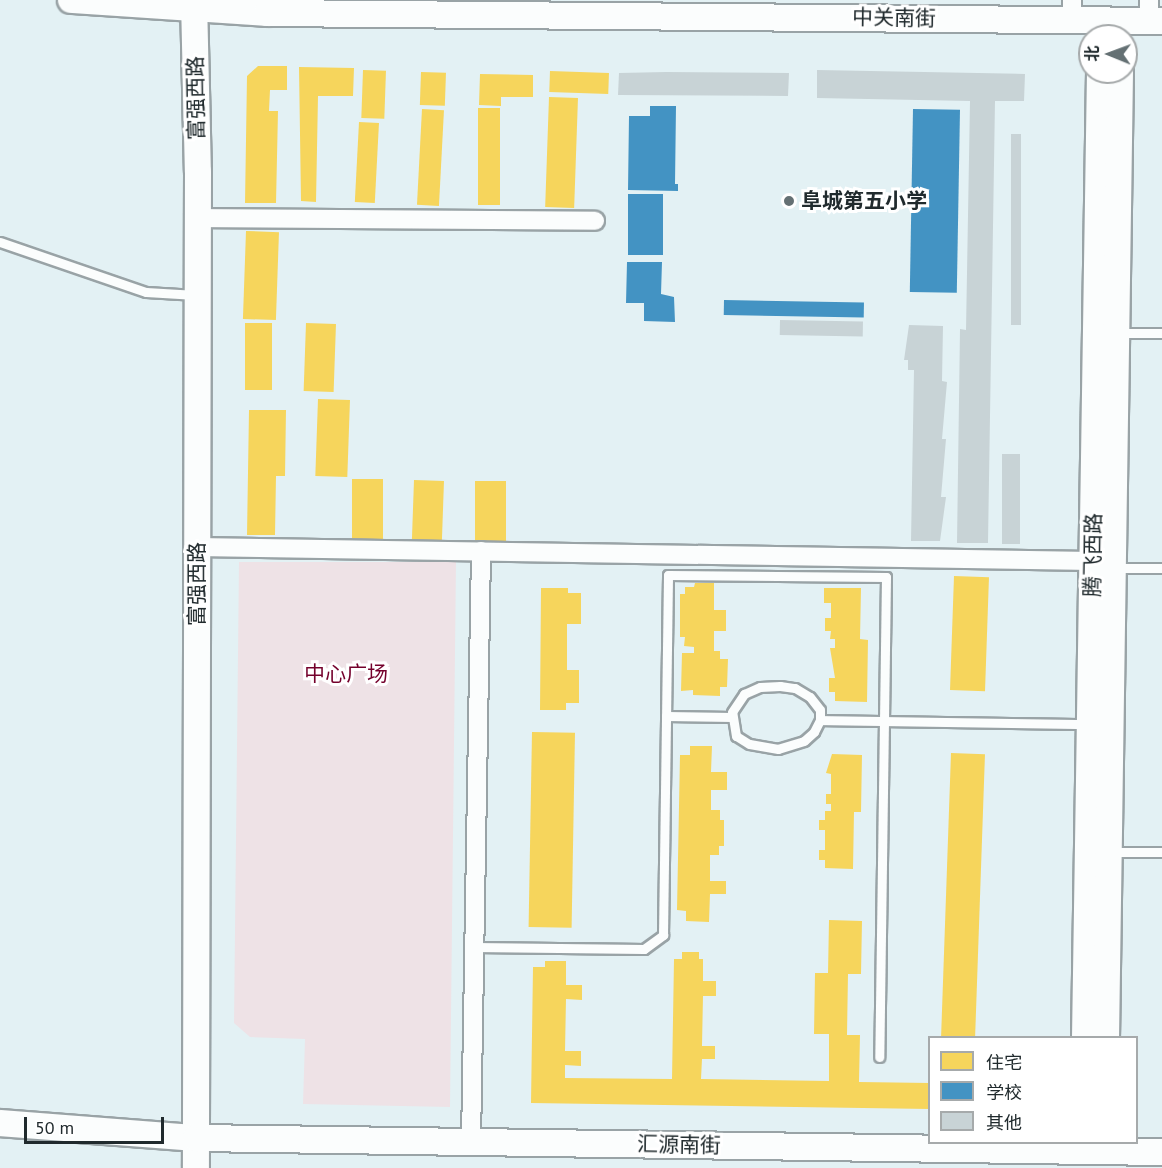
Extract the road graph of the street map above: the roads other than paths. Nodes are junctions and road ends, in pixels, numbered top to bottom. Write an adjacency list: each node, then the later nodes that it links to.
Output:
1 (71, 0): 2 (street, 中关南街)
2 (194, 4): 3 (street, 中关南街); 8 (street, 富强西路)
3 (1072, 10): 5 (street, 中关南街)
4 (1153, 14): 5 (street, 中关南街)
5 (1111, 19)
6 (1100, 84): 16 (street, 腾飞西路)
7 (1120, 84): 12 (street, 腾飞西路)
8 (198, 218): 9 (street); 11 (street, 富强西路)
9 (595, 221)
10 (0, 242): 11 (lane)
11 (198, 295): 14 (street, 富强西路)
12 (1116, 333): 13 (lane); 16 (street, 腾飞西路)
13 (1162, 333)
14 (197, 547): 15 (street); 30 (street, 富强西路)
15 (481, 551): 16 (street); 25 (street)
16 (1102, 564): 17 (lane); 22 (street, 腾飞西路); 23 (street, 腾飞西路)
17 (1162, 568)
18 (666, 716): 19 (lane); 21 (lane); 25 (lane)
19 (732, 717): 20 (lane); 20 (lane)
20 (820, 720): 21 (lane)
21 (884, 721): 22 (lane); 28 (lane)
22 (1090, 724): 26 (street, 腾飞西路)
23 (1108, 852): 24 (lane); 27 (street, 腾飞西路)
24 (1162, 852)
25 (474, 947): 31 (street)
26 (1085, 1036)
27 (1106, 1036)
28 (879, 1057)
29 (0, 1123): 30 (street, 汇源南街)
30 (196, 1138): 31 (street, 汇源南街); 34 (street, 富强西路)
31 (471, 1142): 32 (street, 汇源南街)
32 (1094, 1147): 33 (street, 汇源南街)
33 (1162, 1152)
34 (196, 1168)

